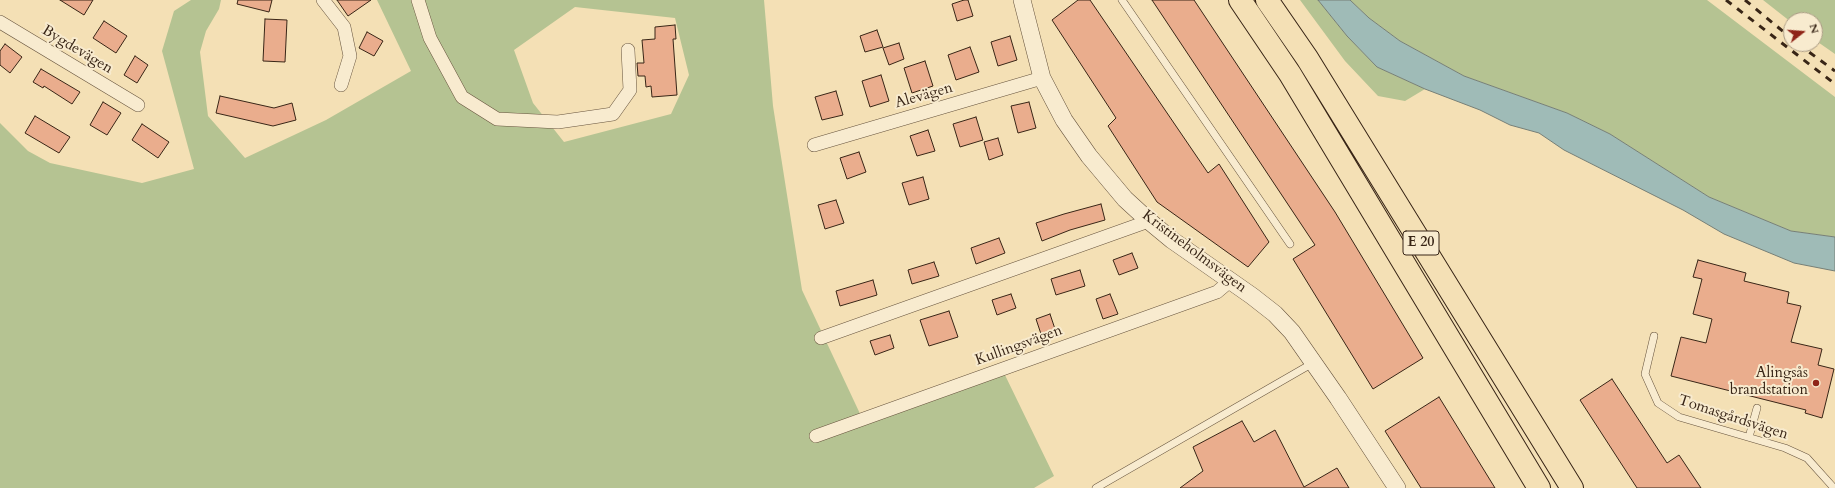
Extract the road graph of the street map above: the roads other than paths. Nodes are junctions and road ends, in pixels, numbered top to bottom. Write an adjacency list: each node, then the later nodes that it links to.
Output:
1 (323, 0): 10 (street)
2 (418, 0): 8 (street)
3 (1022, 0): 9 (street, Kristineholmsvägen)
4 (1122, 0): 14 (lane)
5 (1240, 0): 24 (highway, E 20)
6 (1267, 0): 25 (highway, E 20)
7 (0, 22): 11 (street, Bygdevägen)
8 (628, 50)
9 (1042, 78): 12 (street, Alevägen); 13 (street, Kristineholmsvägen)
10 (341, 84)
11 (138, 104)
12 (814, 145)
13 (1149, 221): 15 (street, Kristineholmsvägen); 17 (street)
14 (1290, 244)
15 (1230, 281): 18 (street, Kristineholmsvägen); 20 (street, Kullingsvägen)
16 (1654, 336): 21 (lane, Tomasgårdsvägen)
17 (821, 338)
18 (1313, 363): 22 (lane); 23 (street, Kristineholmsvägen)
19 (1757, 408): 21 (lane)
20 (816, 436)
21 (1749, 437): 26 (lane, Tomasgårdsvägen)
22 (1096, 488)
23 (1397, 488)
24 (1539, 488)
25 (1572, 488)
26 (1834, 488)

